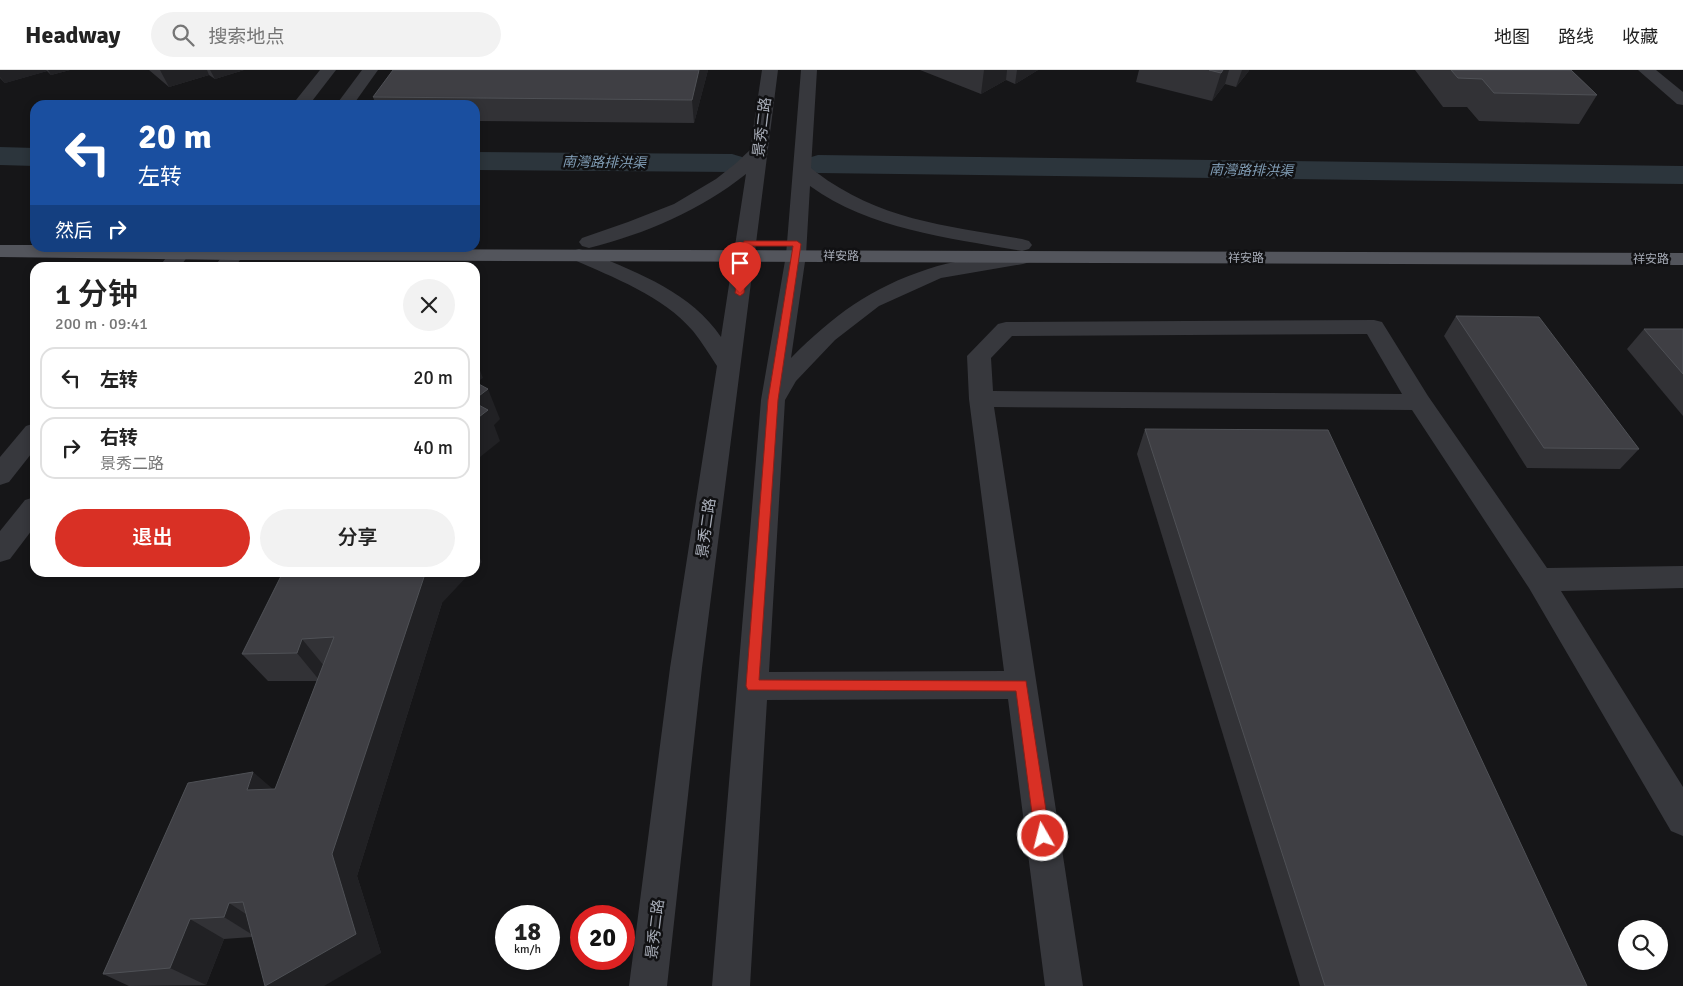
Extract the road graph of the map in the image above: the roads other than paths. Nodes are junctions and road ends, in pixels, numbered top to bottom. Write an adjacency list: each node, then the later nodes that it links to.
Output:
1 (328, 70): 8 (street)
2 (370, 70): 9 (street)
3 (770, 70): 11 (street, 景秀二路)
4 (809, 70): 12 (street)
5 (1646, 70): 10 (street)
6 (1659, 70): 7 (street)
7 (1683, 89)
8 (304, 100)
9 (348, 100)
10 (1683, 100)
11 (759, 151): 16 (street); 17 (street, 景秀二路)
12 (802, 170): 18 (street); 22 (street)
13 (0, 238): 14 (main road)
14 (30, 239)
15 (480, 242): 16 (main road, 祥安路)
16 (584, 249): 17 (main road, 祥安路); 21 (main road, 祥安路); 29 (street)
17 (746, 249): 18 (main road, 祥安路); 29 (street, 景秀二路)
18 (797, 250): 22 (main road, 祥安路); 31 (street)
19 (1683, 250): 22 (main road, 祥安路)
20 (0, 251): 23 (main road, 祥安路)
21 (480, 251)
22 (1022, 251): 28 (main road, 祥安路); 31 (street)
23 (30, 252)
24 (35, 252): 26 (main road, 祥安路)
25 (433, 252): 27 (main road, 祥安路)
26 (177, 256): 27 (main road, 祥安路)
27 (232, 256)
28 (1683, 259)
29 (729, 367): 42 (street, 景秀二路)
30 (981, 399): 32 (street); 32 (street); 39 (street)
31 (773, 400): 40 (street)
32 (1419, 402): 38 (street)
33 (30, 438): 34 (street)
34 (0, 475)
35 (30, 513): 36 (street)
36 (0, 551)
37 (1683, 577): 38 (street)
38 (1539, 580): 41 (street)
39 (1022, 685): 40 (street); 44 (street)
40 (752, 686): 43 (street)
41 (1683, 820)
42 (648, 986)
43 (731, 986)
44 (1064, 986)

